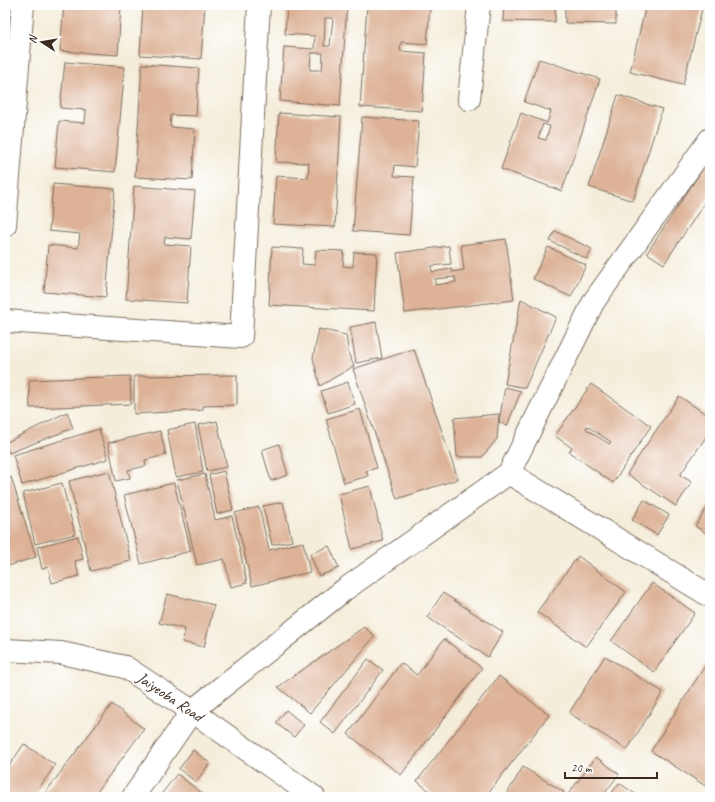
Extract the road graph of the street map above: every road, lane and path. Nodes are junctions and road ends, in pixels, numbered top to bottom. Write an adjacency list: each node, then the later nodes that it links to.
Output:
1 (23, 5): 6 (street)
2 (258, 5): 7 (street)
3 (479, 5): 4 (street)
4 (469, 99)
5 (710, 141): 8 (street)
6 (5, 225)
7 (5, 321)
8 (509, 474): 9 (street); 11 (street)
9 (710, 596)
10 (5, 650): 11 (street, Jaiyeoba Road)
11 (192, 711): 12 (street); 13 (street, Jaiyeoba Road)
12 (132, 797)
13 (314, 797)

